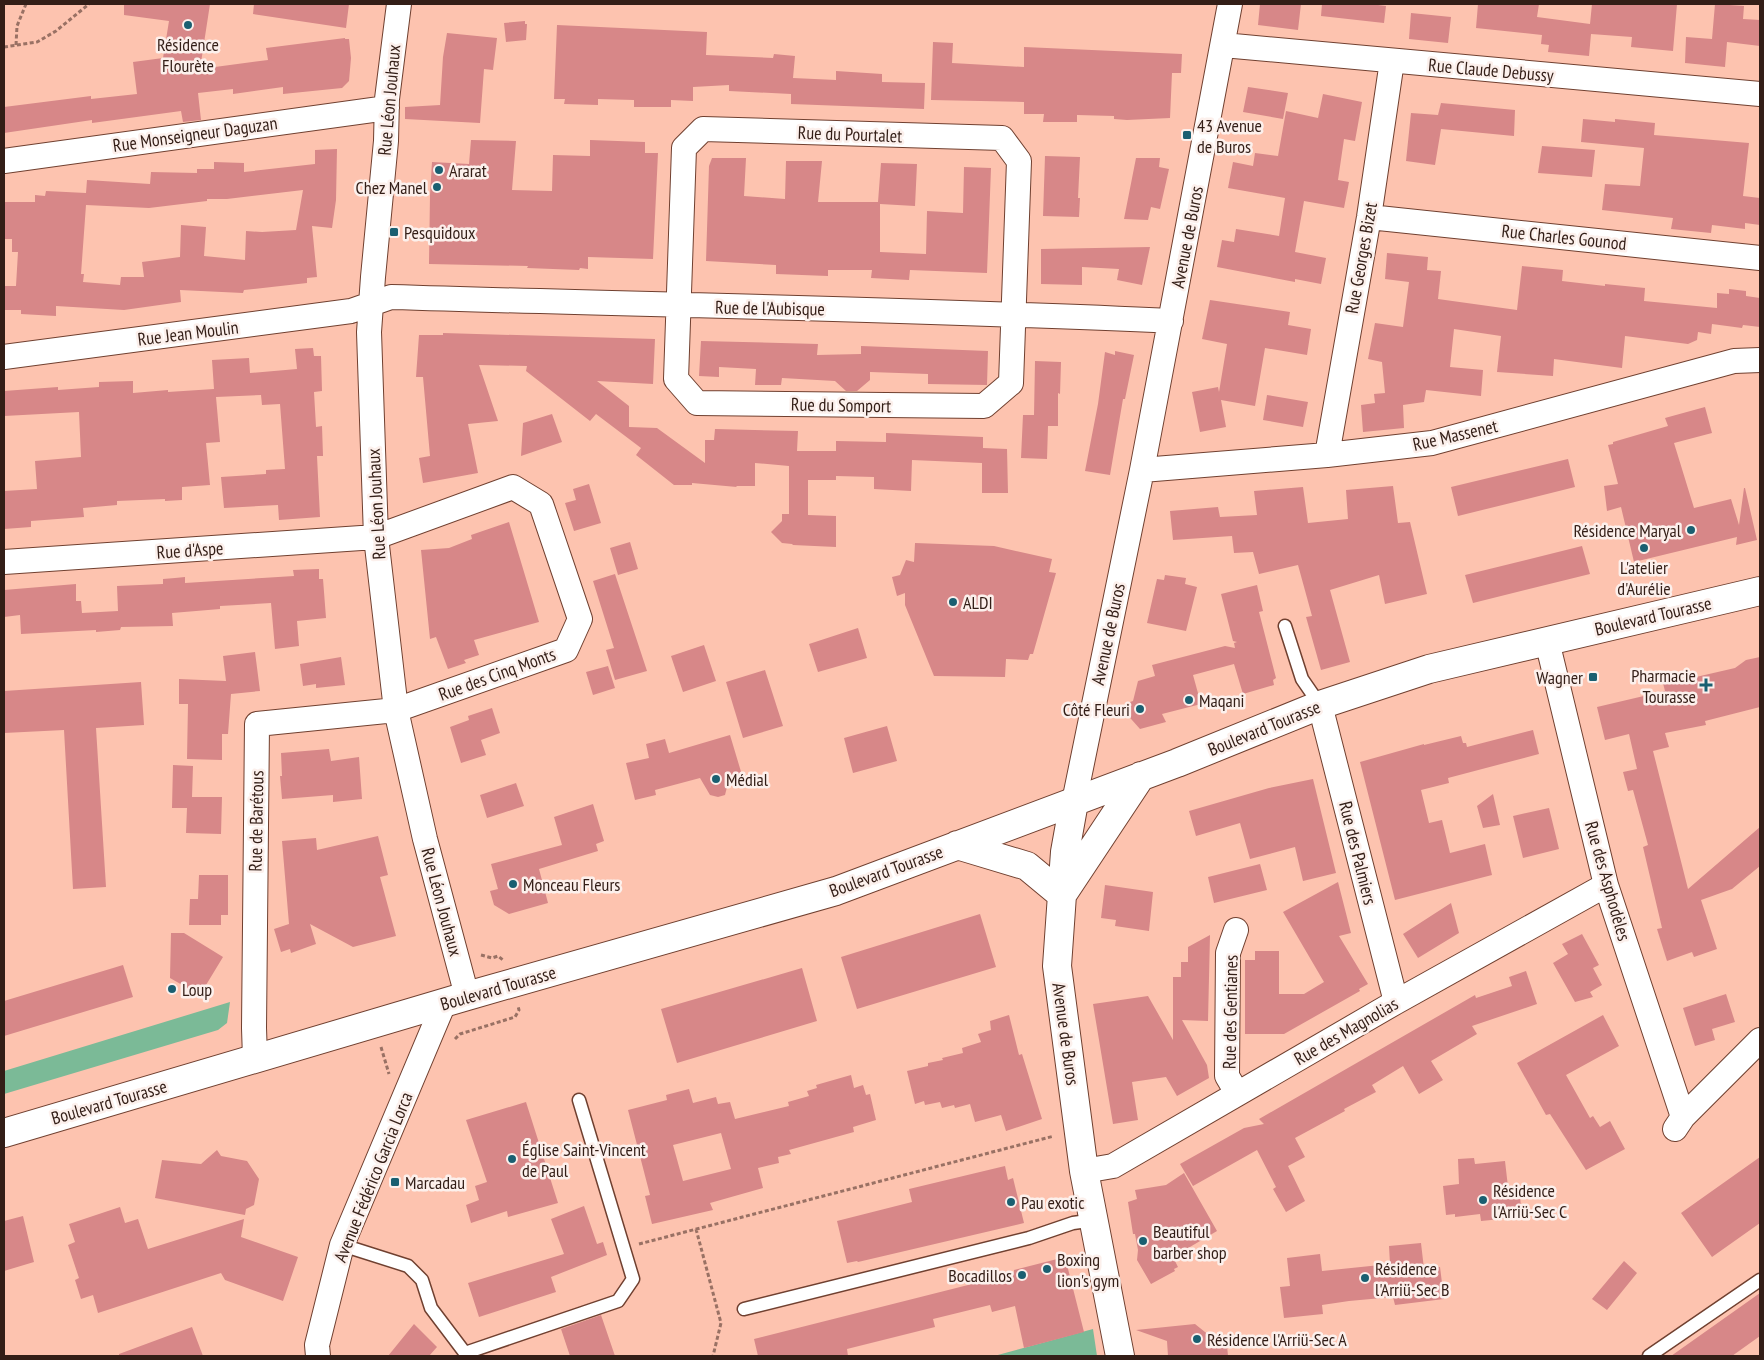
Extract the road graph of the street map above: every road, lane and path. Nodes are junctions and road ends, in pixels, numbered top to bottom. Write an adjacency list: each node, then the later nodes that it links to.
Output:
1 (26, 4): 5 (path)
2 (89, 4): 5 (path)
3 (399, 4): 10 (street, Rue Léon Jouhaux)
4 (1230, 4): 6 (street, Avenue de Buros)
5 (16, 45): 7 (path)
6 (1223, 45): 8 (street, Rue Claude Debussy); 17 (street, Avenue de Buros)
7 (4, 47)
8 (1392, 61): 9 (street, Rue Claude Debussy); 12 (street, Rue Georges Bizet)
9 (1760, 94)
10 (387, 108): 11 (street, Rue Monseigneur Daguzan); 14 (street, Rue Léon Jouhaux)
11 (4, 161)
12 (1369, 217): 13 (street, Rue Charles Gounod); 20 (street, Rue Georges Bizet)
13 (1760, 258)
14 (371, 304): 15 (street, Rue de l'Aubisque); 18 (street, Rue Jean Moulin); 22 (street, Rue Léon Jouhaux)
15 (679, 306): 16 (street, Rue de l'Aubisque); 16 (street, Rue du Somport); 16 (street, Rue du Pourtalet)
16 (1013, 314): 17 (street, Rue de l'Aubisque)
17 (1170, 321): 21 (street, Avenue de Buros)
18 (4, 357)
19 (1760, 360): 20 (street, Rue Massenet)
20 (1327, 455): 21 (street, Rue Massenet)
21 (1142, 470): 30 (street, Avenue de Buros)
22 (376, 537): 23 (street, Rue d'Aspe); 28 (street, Rue Léon Jouhaux); 28 (street, Rue des Cinq Monts)
23 (4, 562)
24 (1760, 591): 26 (main road, Boulevard Tourasse)
25 (1285, 626): 27 (lane)
26 (1547, 641): 27 (main road, Boulevard Tourasse); 32 (street, Rue des Asphodèles)
27 (1320, 705): 29 (main road, Boulevard Tourasse); 36 (street, Rue des Palmiers)
28 (396, 710): 35 (street, Rue Léon Jouhaux); 38 (street, Rue de Barétous)
29 (1141, 776): 30 (main road, Boulevard Tourasse); 33 (main road)
30 (1074, 802): 31 (main road, Boulevard Tourasse); 33 (main road, Avenue de Buros)
31 (957, 846): 33 (main road); 35 (main road, Boulevard Tourasse)
32 (1606, 885): 36 (street, Rue des Magnolias); 37 (street, Rue des Asphodèles)
33 (1062, 895): 41 (main road, Avenue de Buros)
34 (1236, 930): 39 (street, Rue des Gentianes)
35 (456, 999): 38 (main road, Boulevard Tourasse); 46 (street, Avenue Fédérico Garcia Lorca)
36 (1396, 1002): 39 (street, Rue des Magnolias)
37 (1760, 1040)
38 (256, 1058): 42 (main road, Boulevard Tourasse)
39 (1237, 1093): 43 (street, Rue des Magnolias)
40 (578, 1100): 47 (lane)
41 (1079, 1129): 43 (main road, Avenue de Buros); 45 (path)
42 (4, 1132)
43 (1084, 1171): 44 (main road, Avenue de Buros)
44 (1095, 1220): 49 (lane); 52 (main road, Avenue de Buros)
45 (696, 1229): 47 (path); 51 (path)
46 (342, 1245): 47 (lane); 50 (street, Avenue Fédérico Garcia Lorca)
47 (623, 1248)
48 (1760, 1280): 53 (lane)
49 (744, 1309)
50 (318, 1356)
51 (713, 1356)
52 (1120, 1356)
53 (1649, 1356)

